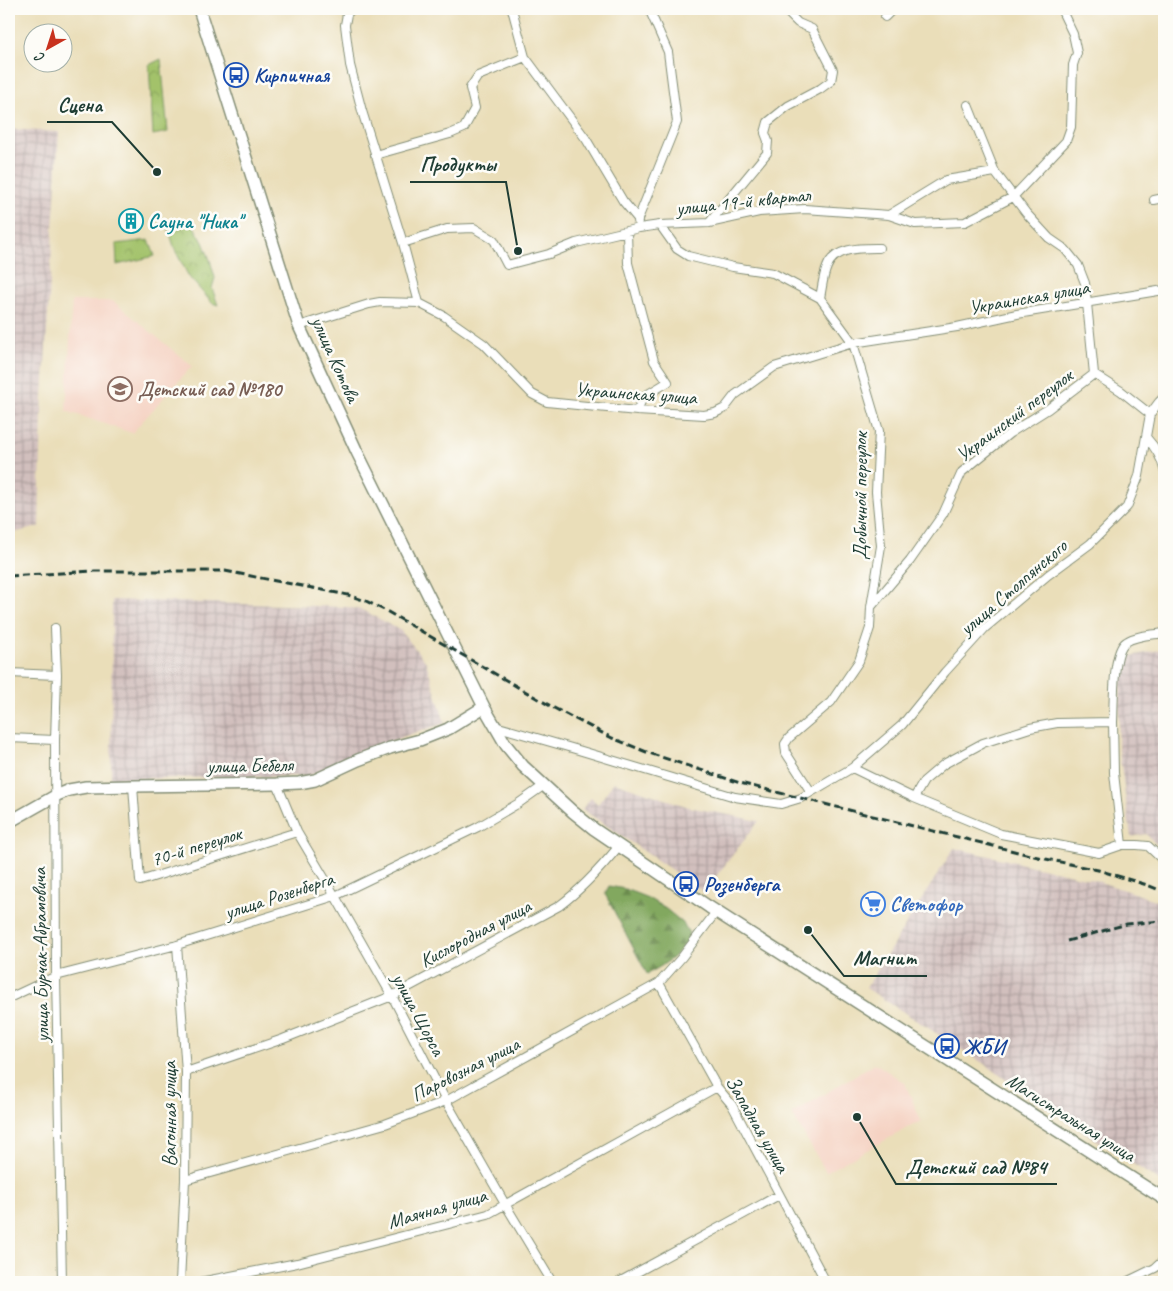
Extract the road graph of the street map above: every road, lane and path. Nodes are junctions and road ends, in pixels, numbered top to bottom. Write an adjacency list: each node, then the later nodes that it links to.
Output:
1 (199, 9): 28 (street, улица Котова)
2 (512, 9): 9 (street)
3 (649, 9): 17 (street, улица 19-й квартал)
4 (784, 9): 18 (street)
5 (893, 9): 8 (street)
6 (1061, 9): 13 (street, улица 19-й квартал)
7 (348, 11): 11 (street)
8 (886, 17)
9 (525, 57): 11 (street); 17 (street)
10 (968, 105): 12 (street)
11 (375, 155): 22 (street)
12 (995, 172): 13 (street); 16 (street)
13 (1013, 196): 16 (street, улица 19-й квартал); 27 (street)
14 (1164, 198): 15 (street)
15 (1154, 200)
16 (889, 215): 18 (street, улица 19-й квартал)
17 (638, 219): 20 (street, улица 19-й квартал)
18 (709, 223): 19 (street, улица 19-й квартал)
19 (660, 225): 20 (street, улица 19-й квартал); 25 (street, улица 19-й квартал)
20 (639, 228): 21 (street)
21 (627, 232): 22 (street); 32 (street)
22 (403, 243): 26 (street)
23 (879, 248): 25 (street)
24 (1164, 290): 27 (street, Украинская улица)
25 (820, 298): 29 (street, Добычной переулок)
26 (419, 303): 28 (street, Украинская улица); 32 (street, Украинская улица)
27 (1088, 303): 29 (street, Украинская улица); 30 (street)
28 (299, 326): 41 (street, улица Котова)
29 (852, 343): 32 (street, Украинская улица); 36 (street, Добычной переулок)
30 (1094, 374): 33 (street); 36 (street, Украинский переулок)
31 (1164, 397): 33 (street, улица Столпянского)
32 (637, 411)
33 (1150, 414): 34 (street, улица Столпянского)
34 (1146, 437): 35 (street); 46 (street, улица Столпянского)
35 (1164, 469)
36 (871, 607): 50 (street, Добычной переулок)
37 (56, 628): 40 (street, улица Бурчак-Абрамовича)
38 (1164, 633): 42 (street)
39 (9, 673): 40 (street)
40 (57, 675): 45 (street, улица Бурчак-Абрамовича)
41 (484, 707): 43 (street, Магистральная улица); 47 (street, улица Бебеля)
42 (1113, 722): 52 (street); 55 (street)
43 (495, 726): 49 (street, Магистральная улица); 50 (street, улица Столпянского)
44 (9, 738): 45 (street)
45 (55, 740): 51 (street, улица Бурчак-Абрамовича)
46 (852, 768): 50 (street, улица Столпянского); 52 (street)
47 (277, 784): 48 (street, улица Бебеля); 54 (street, улица Щорса)
48 (133, 786): 51 (street, улица Бебеля); 54 (street, 70-й переулок)
49 (543, 786): 56 (street, Магистральная улица); 58 (street, улица Розенберга)
50 (811, 792)
51 (55, 796): 53 (street, улица Бебеля); 61 (street, улица Бурчак-Абрамовича)
52 (914, 798): 55 (street)
53 (9, 822)
54 (297, 832): 58 (street, улица Щорса)
55 (1122, 845): 57 (street)
56 (619, 846): 59 (street, Магистральная улица); 63 (street, Кислородная улица)
57 (1164, 861)
58 (335, 896): 60 (street, улица Розенберга); 63 (street, улица Щорса)
59 (716, 912): 62 (street, Паровозная улица); 70 (street, Магистральная улица)
60 (177, 945): 61 (street, улица Розенберга); 65 (street, Вагонная улица)
61 (56, 976): 64 (street, улица Розенберга); 73 (street, улица Бурчак-Абрамовича)
62 (659, 983): 66 (street, Западная улица); 67 (street, Паровозная улица)
63 (392, 996): 65 (street, Кислородная улица); 67 (street, улица Щорса)
64 (9, 998)
65 (186, 1072): 68 (street, Вагонная улица)
66 (718, 1087): 69 (street, Западная улица); 71 (street, Маячная улица)
67 (446, 1101): 68 (street, Паровозная улица); 71 (street, улица Щорса)
68 (185, 1180): 74 (street, Вагонная улица)
69 (779, 1195): 77 (street); 78 (street, Западная улица)
70 (1164, 1199)
71 (505, 1204): 75 (street, Маячная улица); 76 (street, улица Щорса)
72 (1164, 1260): 79 (street)
73 (62, 1282)
74 (180, 1282)
75 (200, 1282)
76 (552, 1282)
77 (619, 1282)
78 (826, 1282)
79 (1126, 1282)

